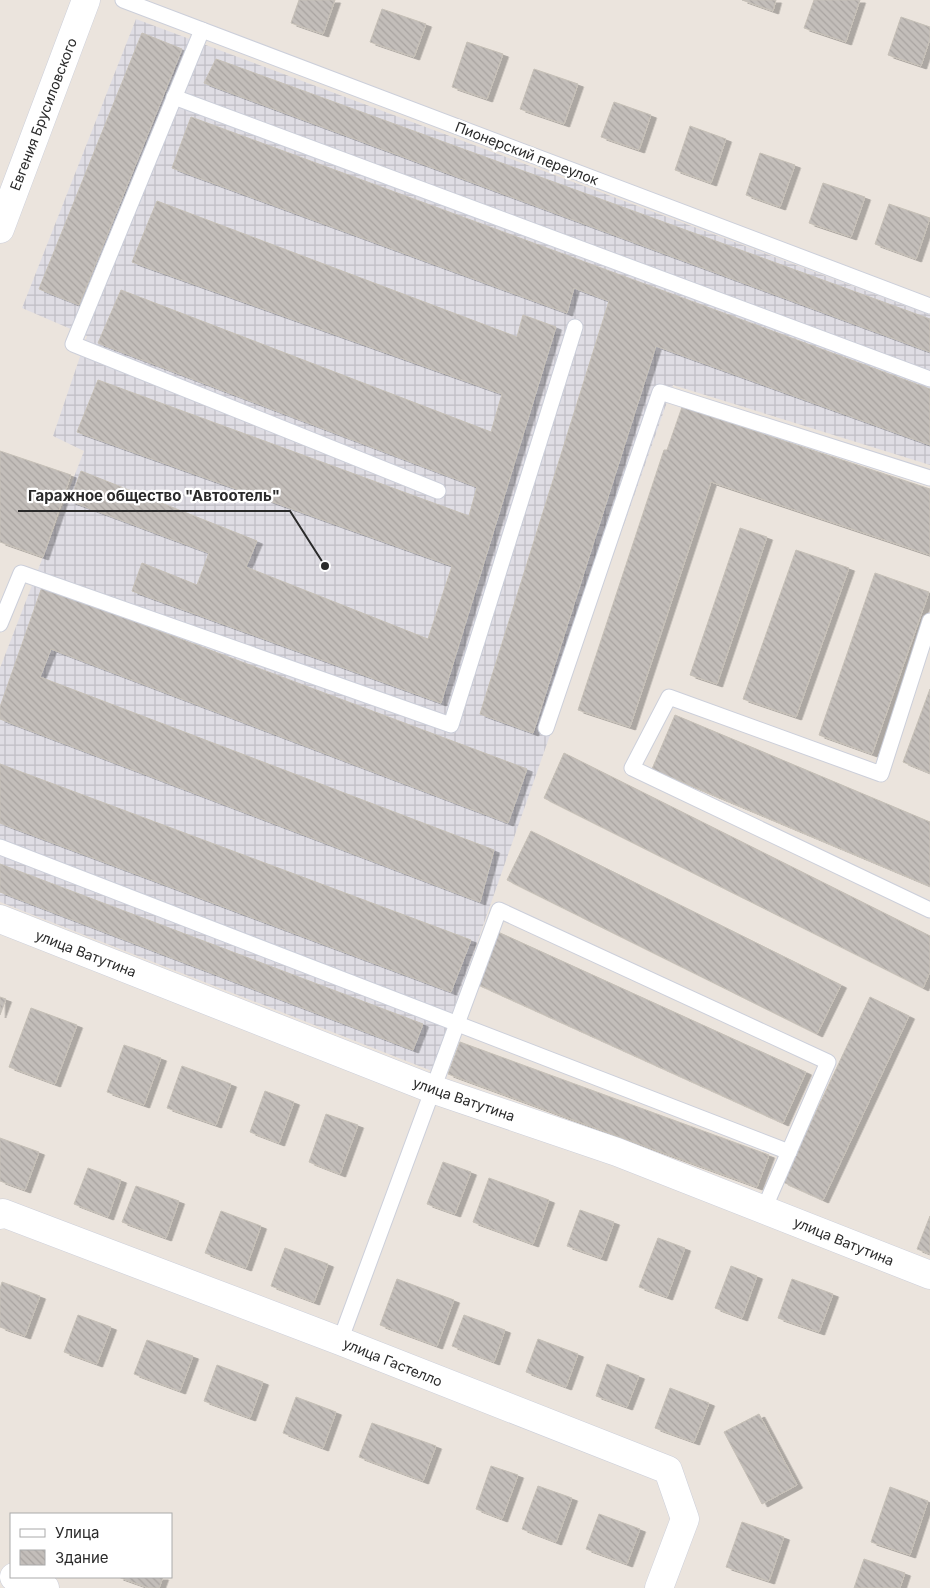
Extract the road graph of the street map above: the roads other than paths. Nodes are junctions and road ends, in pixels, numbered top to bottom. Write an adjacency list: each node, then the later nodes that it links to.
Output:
1 (86, 0): 5 (street, Евгения Брусиловского)
2 (123, 0): 3 (lane, Пионерский переулок)
3 (202, 30): 4 (lane); 6 (lane, Пионерский переулок)
4 (174, 97): 8 (lane); 10 (lane)
5 (0, 229)
6 (930, 306)
7 (576, 327): 12 (lane)
8 (930, 379)
9 (930, 478): 13 (lane)
10 (438, 491)
11 (930, 621): 15 (lane)
12 (0, 624)
13 (546, 728)
14 (0, 847): 17 (lane)
15 (930, 910)
16 (0, 919): 18 (street, улица Ватутина)
17 (456, 1023): 18 (lane); 19 (lane); 19 (lane)
18 (432, 1088): 20 (street, улица Ватутина); 23 (lane)
19 (789, 1152): 20 (lane)
20 (764, 1209): 22 (street, улица Ватутина)
21 (0, 1215): 23 (street, улица Гастелло)
22 (930, 1275)
23 (340, 1341): 26 (street, улица Гастелло)
24 (18, 1578): 25 (street)
25 (45, 1588)
26 (659, 1588)

